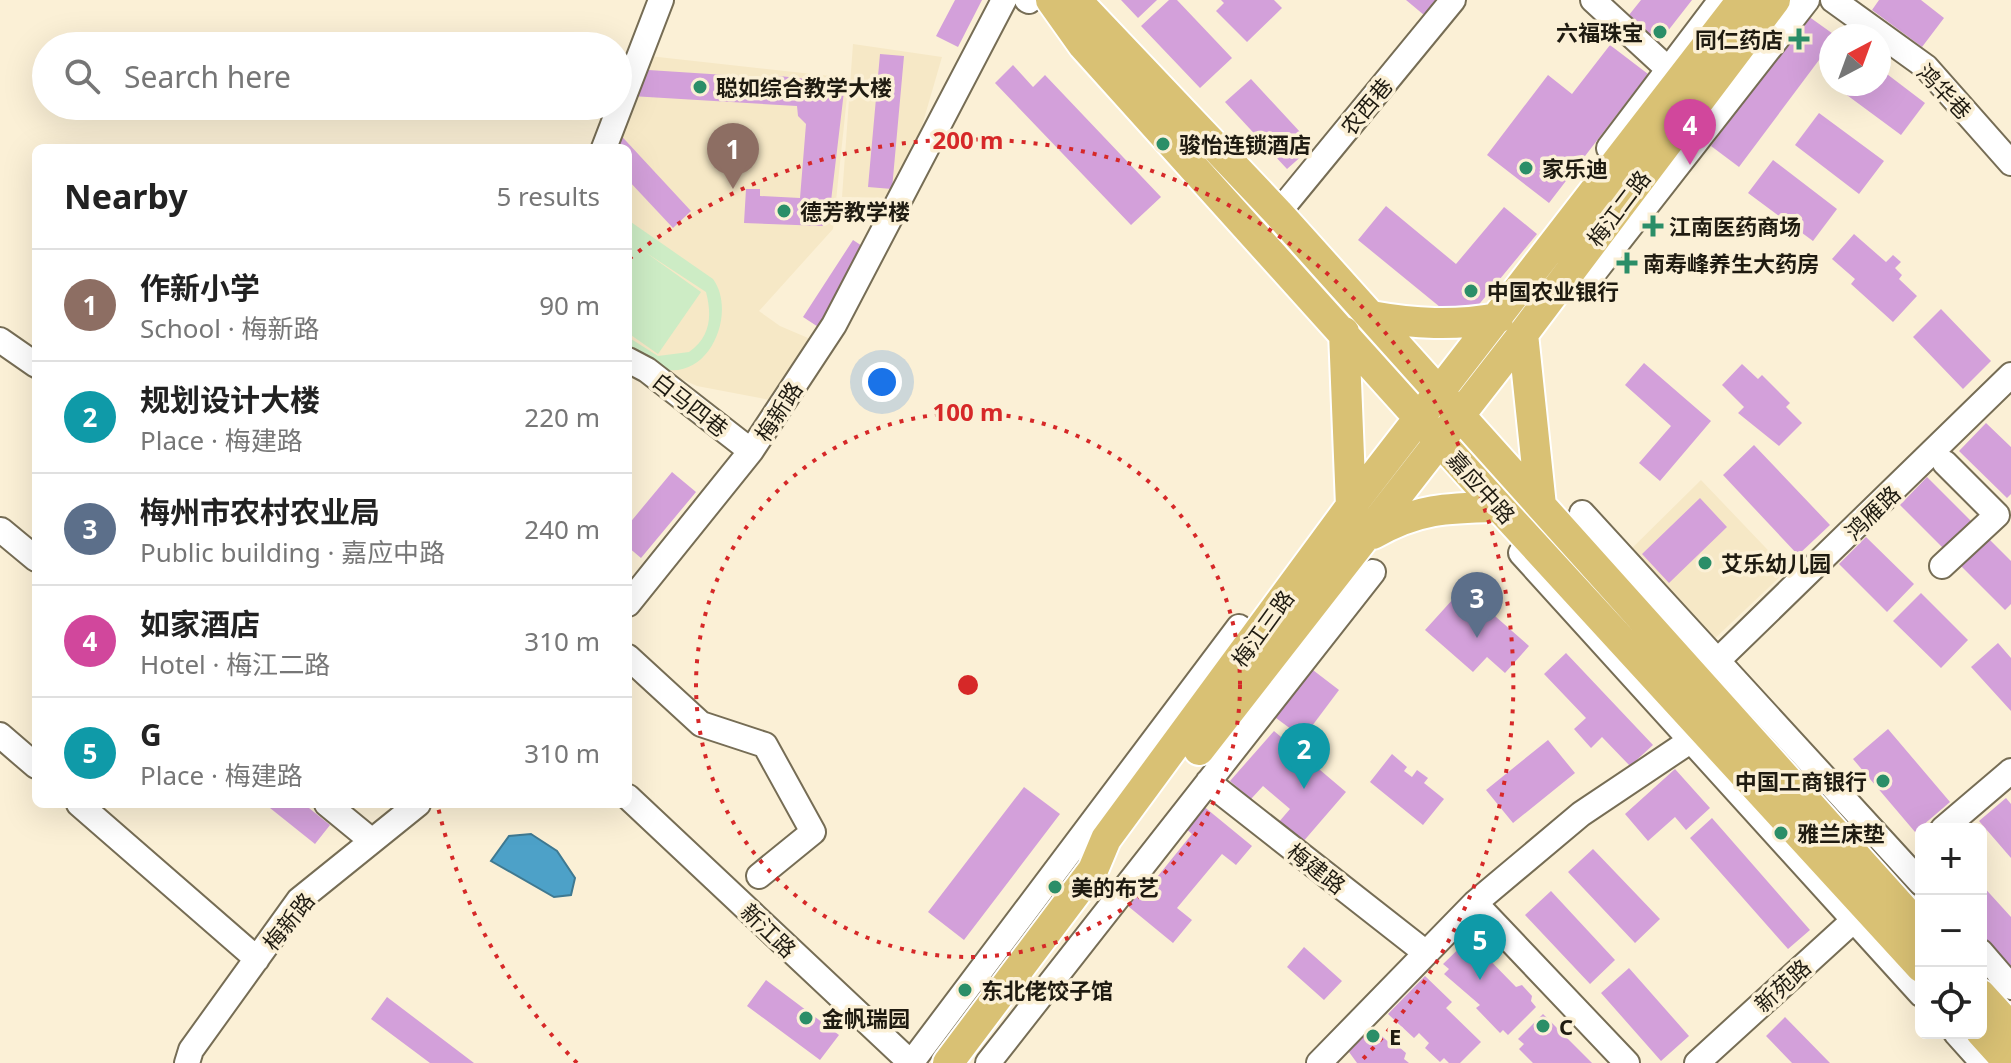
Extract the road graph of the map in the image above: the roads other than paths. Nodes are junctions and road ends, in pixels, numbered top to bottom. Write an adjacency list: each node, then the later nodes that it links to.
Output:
1 (661, 0): 14 (street)
2 (1004, 0): 32 (street, 梅新路)
3 (1028, 0): 13 (main road)
4 (1051, 0): 13 (main road, 嘉应中路)
5 (1453, 0): 19 (street, 农西巷)
6 (1593, 0): 15 (street)
7 (1721, 0): 15 (street)
8 (1742, 0): 15 (main road, 梅江二路)
9 (1775, 0): 20 (main road, 梅江二路)
10 (1807, 0): 20 (street)
11 (1833, 0): 18 (street, 鸿华巷)
12 (1081, 4): 19 (main road, 嘉应中路)
13 (1083, 45): 23 (main road, 嘉应中路)
14 (632, 75)
15 (1672, 78): 22 (main road, 梅江二路)
16 (615, 120): 17 (street)
17 (606, 144)
18 (2011, 163)
19 (1278, 213): 21 (main road, 嘉应中路)
20 (1558, 288): 22 (main road, 梅江二路)
21 (1371, 316): 22 (main road); 28 (main road, 嘉应中路)
22 (1511, 326): 28 (main road, 梅江二路); 29 (main road, 梅江二路); 35 (main road)
23 (1344, 332): 30 (main road, 嘉应中路); 34 (main road)
24 (0, 340): 25 (street)
25 (32, 362)
26 (632, 362): 32 (street, 白马四巷)
27 (2011, 375): 47 (street, 鸿雁路)
28 (1440, 393): 29 (main road, 嘉应中路); 30 (main road, 梅江三路)
29 (1460, 416): 31 (main road, 梅江三路); 35 (main road, 嘉应中路)
30 (1420, 418): 31 (main road, 嘉应中路); 34 (main road, 梅江三路)
31 (1441, 441): 36 (main road, 嘉应中路); 39 (main road, 梅江三路)
32 (751, 451): 44 (street, 梅新路)
33 (1945, 463): 42 (street)
34 (1351, 506): 60 (main road, 梅江三路)
35 (1541, 506): 47 (main road, 嘉应中路)
36 (1499, 507): 39 (main road); 63 (main road, 嘉应中路)
37 (1582, 513): 47 (street)
38 (1, 530): 41 (street)
39 (1365, 539): 60 (main road, 梅江三路)
40 (1521, 553): 63 (street)
41 (32, 556)
42 (1942, 566)
43 (1373, 572): 52 (street)
44 (632, 599)
45 (1239, 627): 76 (street)
46 (632, 661): 61 (street)
47 (1708, 671): 59 (street); 64 (main road, 嘉应中路)
48 (0, 735): 50 (street)
49 (1687, 743): 62 (street)
50 (32, 763)
51 (2011, 771): 57 (street)
52 (1208, 782): 65 (street, 梅建路); 78 (street)
53 (632, 801): 76 (street, 新江路)
54 (84, 808): 66 (street)
55 (332, 808): 58 (street)
56 (413, 808): 58 (street, 梅新路)
57 (1950, 823)
58 (372, 841): 66 (street, 梅新路)
59 (1912, 855)
60 (1093, 870): 77 (main road, 梅江三路)
61 (759, 876)
62 (1475, 903): 65 (street); 80 (street)
63 (1861, 914): 68 (main road, 嘉应中路); 69 (street); 81 (street, 新苑路)
64 (1915, 922)
65 (1426, 953): 79 (street)
66 (257, 959): 75 (street, 梅新路)
67 (1987, 959): 70 (street)
68 (1915, 962)
69 (1915, 986)
70 (2011, 987)
71 (1987, 1002): 72 (main road)
72 (2011, 1028)
73 (1961, 1039): 82 (street)
74 (1987, 1039): 83 (main road)
75 (187, 1063)
76 (911, 1063)
77 (948, 1063)
78 (988, 1063)
79 (1319, 1063)
80 (1627, 1063)
81 (1697, 1063)
82 (1983, 1063)
83 (2009, 1063)

